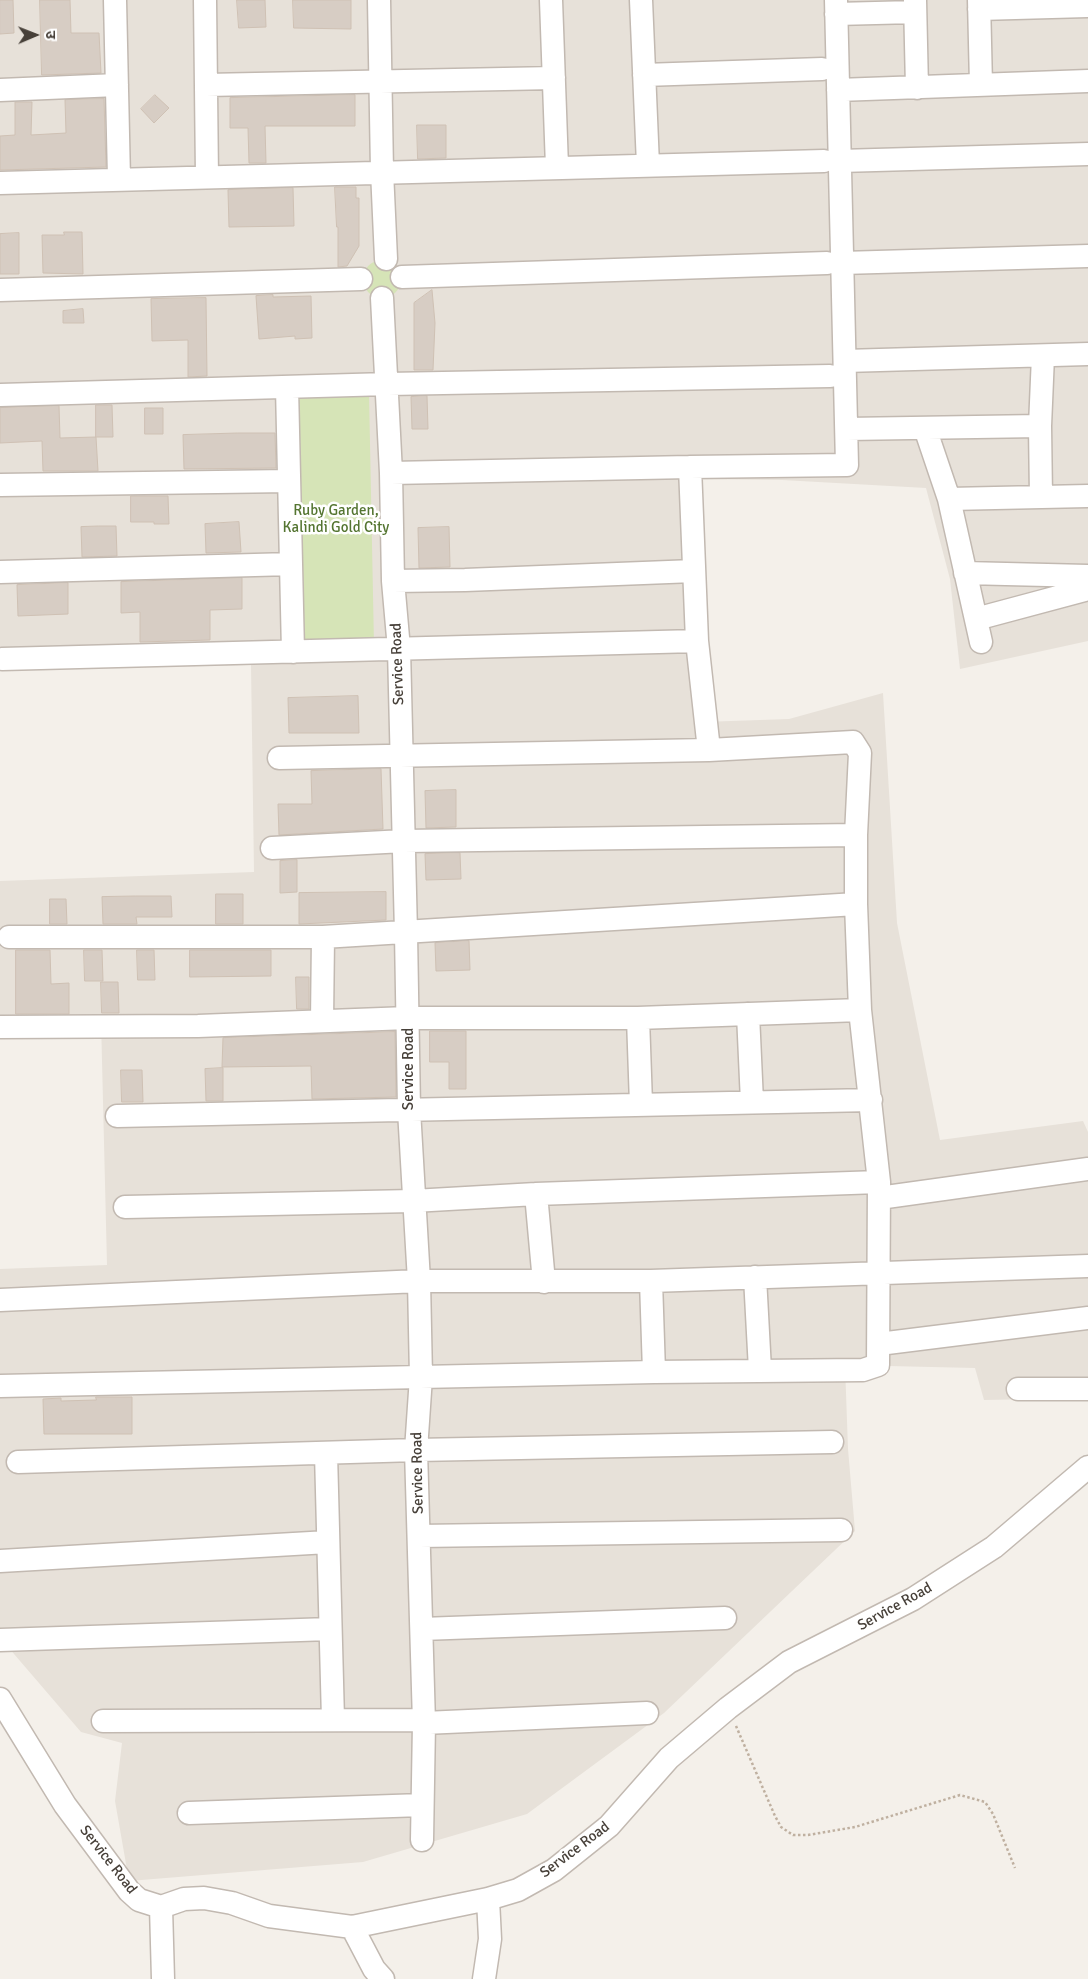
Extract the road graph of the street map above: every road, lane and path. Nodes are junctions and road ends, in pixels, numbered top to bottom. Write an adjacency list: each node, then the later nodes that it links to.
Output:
1 (115, 0): 15 (street)
2 (205, 0): 16 (street)
3 (379, 0): 14 (street)
4 (551, 0): 12 (street)
5 (641, 0): 11 (street)
6 (831, 4): 8 (street); 10 (street); 20 (street)
7 (979, 5): 9 (street); 17 (street)
8 (915, 6): 18 (street)
9 (1088, 6)
10 (822, 69): 11 (street); 22 (street)
11 (644, 75): 23 (street)
12 (554, 78): 14 (street); 24 (street)
13 (1088, 81): 17 (street)
14 (380, 82): 16 (street); 25 (street)
15 (117, 85): 19 (street); 27 (street)
16 (206, 85): 26 (street)
17 (981, 85): 18 (street)
18 (917, 88): 20 (street)
19 (0, 90)
20 (838, 90): 22 (street)
21 (1088, 154): 22 (street)
22 (832, 161): 23 (street); 31 (street)
23 (648, 165): 24 (street)
24 (557, 167): 25 (street)
25 (382, 171): 26 (street); 30 (street)
26 (207, 177): 27 (street)
27 (119, 179): 28 (street)
28 (0, 183)
29 (1088, 256): 31 (street)
30 (386, 259): 32 (street); 33 (street)
31 (835, 263): 32 (street); 38 (street)
32 (402, 277): 35 (street)
33 (361, 279): 34 (street); 35 (street)
34 (0, 290)
35 (382, 298): 39 (street, Service Road)
36 (1088, 354): 37 (street)
37 (1042, 356): 38 (street); 42 (street)
38 (837, 368): 39 (street); 44 (street); 45 (street)
39 (388, 384): 40 (street); 47 (street, Service Road)
40 (287, 387): 41 (street); 48 (street)
41 (0, 395)
42 (1040, 426): 43 (street); 51 (street)
43 (924, 428): 44 (street); 52 (street)
44 (846, 429): 45 (street)
45 (832, 466): 46 (street)
46 (690, 467): 47 (street); 55 (street)
47 (391, 473): 58 (street, Service Road)
48 (289, 481): 49 (street); 53 (street)
49 (0, 485)
50 (1088, 496): 51 (street)
51 (1041, 497): 52 (street)
52 (949, 499): 56 (street)
53 (291, 564): 54 (street); 64 (street)
54 (0, 572)
55 (694, 572): 58 (street); 61 (street)
56 (966, 573): 57 (street); 60 (street)
57 (1088, 576)
58 (393, 580): 63 (street, Service Road)
59 (1088, 589): 60 (street)
60 (976, 619): 62 (street)
61 (697, 641): 63 (street); 66 (street)
62 (981, 642)
63 (399, 649): 64 (street); 67 (street, Service Road)
64 (292, 652): 65 (street)
65 (2, 659)
66 (709, 750): 67 (street); 69 (street)
67 (401, 756): 68 (street); 70 (street, Service Road)
68 (279, 758)
69 (856, 835): 70 (street); 72 (street)
70 (404, 841): 71 (street); 73 (street, Service Road)
71 (272, 848)
72 (856, 904): 73 (street); 76 (street)
73 (406, 933): 75 (street); 78 (street, Service Road)
74 (9, 937): 75 (street)
75 (323, 937): 80 (street)
76 (860, 1010): 77 (street); 82 (street)
77 (748, 1014): 79 (street); 83 (street)
78 (408, 1018): 79 (street); 80 (street); 85 (street, Service Road)
79 (638, 1018): 84 (street)
80 (322, 1021): 81 (street)
81 (0, 1027)
82 (870, 1100): 83 (street); 88 (street)
83 (752, 1102): 84 (street)
84 (641, 1104): 85 (street)
85 (408, 1110): 86 (street); 90 (street, Service Road)
86 (117, 1116)
87 (1088, 1169): 88 (street)
88 (879, 1190): 89 (street); 93 (street)
89 (536, 1194): 90 (street); 97 (street)
90 (413, 1201): 91 (street); 95 (street, Service Road)
91 (125, 1207)
92 (1088, 1266): 93 (street)
93 (879, 1273): 94 (street); 100 (street)
94 (755, 1277): 96 (street); 101 (street)
95 (419, 1281): 97 (street); 98 (street); 103 (street, Service Road)
96 (650, 1281): 97 (street); 102 (street)
97 (544, 1282)
98 (0, 1300)
99 (1088, 1318): 100 (street)
100 (879, 1344): 101 (street)
101 (760, 1370): 102 (street)
102 (654, 1372): 103 (street)
103 (421, 1377): 104 (street); 108 (street, Service Road)
104 (0, 1386)
105 (1088, 1388): 106 (street)
106 (1018, 1389)
107 (832, 1442): 108 (street)
108 (416, 1450): 109 (street); 113 (street, Service Road)
109 (326, 1453): 110 (street); 114 (street)
110 (18, 1462)
111 (1088, 1467): 121 (street, Service Road)
112 (841, 1530): 113 (street)
113 (419, 1536): 118 (street, Service Road)
114 (328, 1542): 115 (street); 117 (street)
115 (0, 1561)
116 (725, 1618): 118 (street)
117 (330, 1629): 119 (street); 123 (street)
118 (422, 1629): 125 (street, Service Road)
119 (0, 1640)
120 (0, 1700): 131 (street, Service Road)
121 (728, 1708): 129 (path); 130 (street, Service Road)
122 (646, 1713): 125 (street)
123 (333, 1720): 124 (street); 125 (street)
124 (103, 1721)
125 (424, 1721): 126 (street, Service Road)
126 (422, 1805): 127 (street); 128 (street, Service Road)
127 (189, 1813)
128 (422, 1840)
129 (1015, 1868)
130 (488, 1898): 132 (street, Service Road); 135 (street)
131 (161, 1907): 132 (street, Service Road); 133 (street)
132 (352, 1926): 134 (street)
133 (164, 1979)
134 (383, 1979)
135 (484, 1979)

